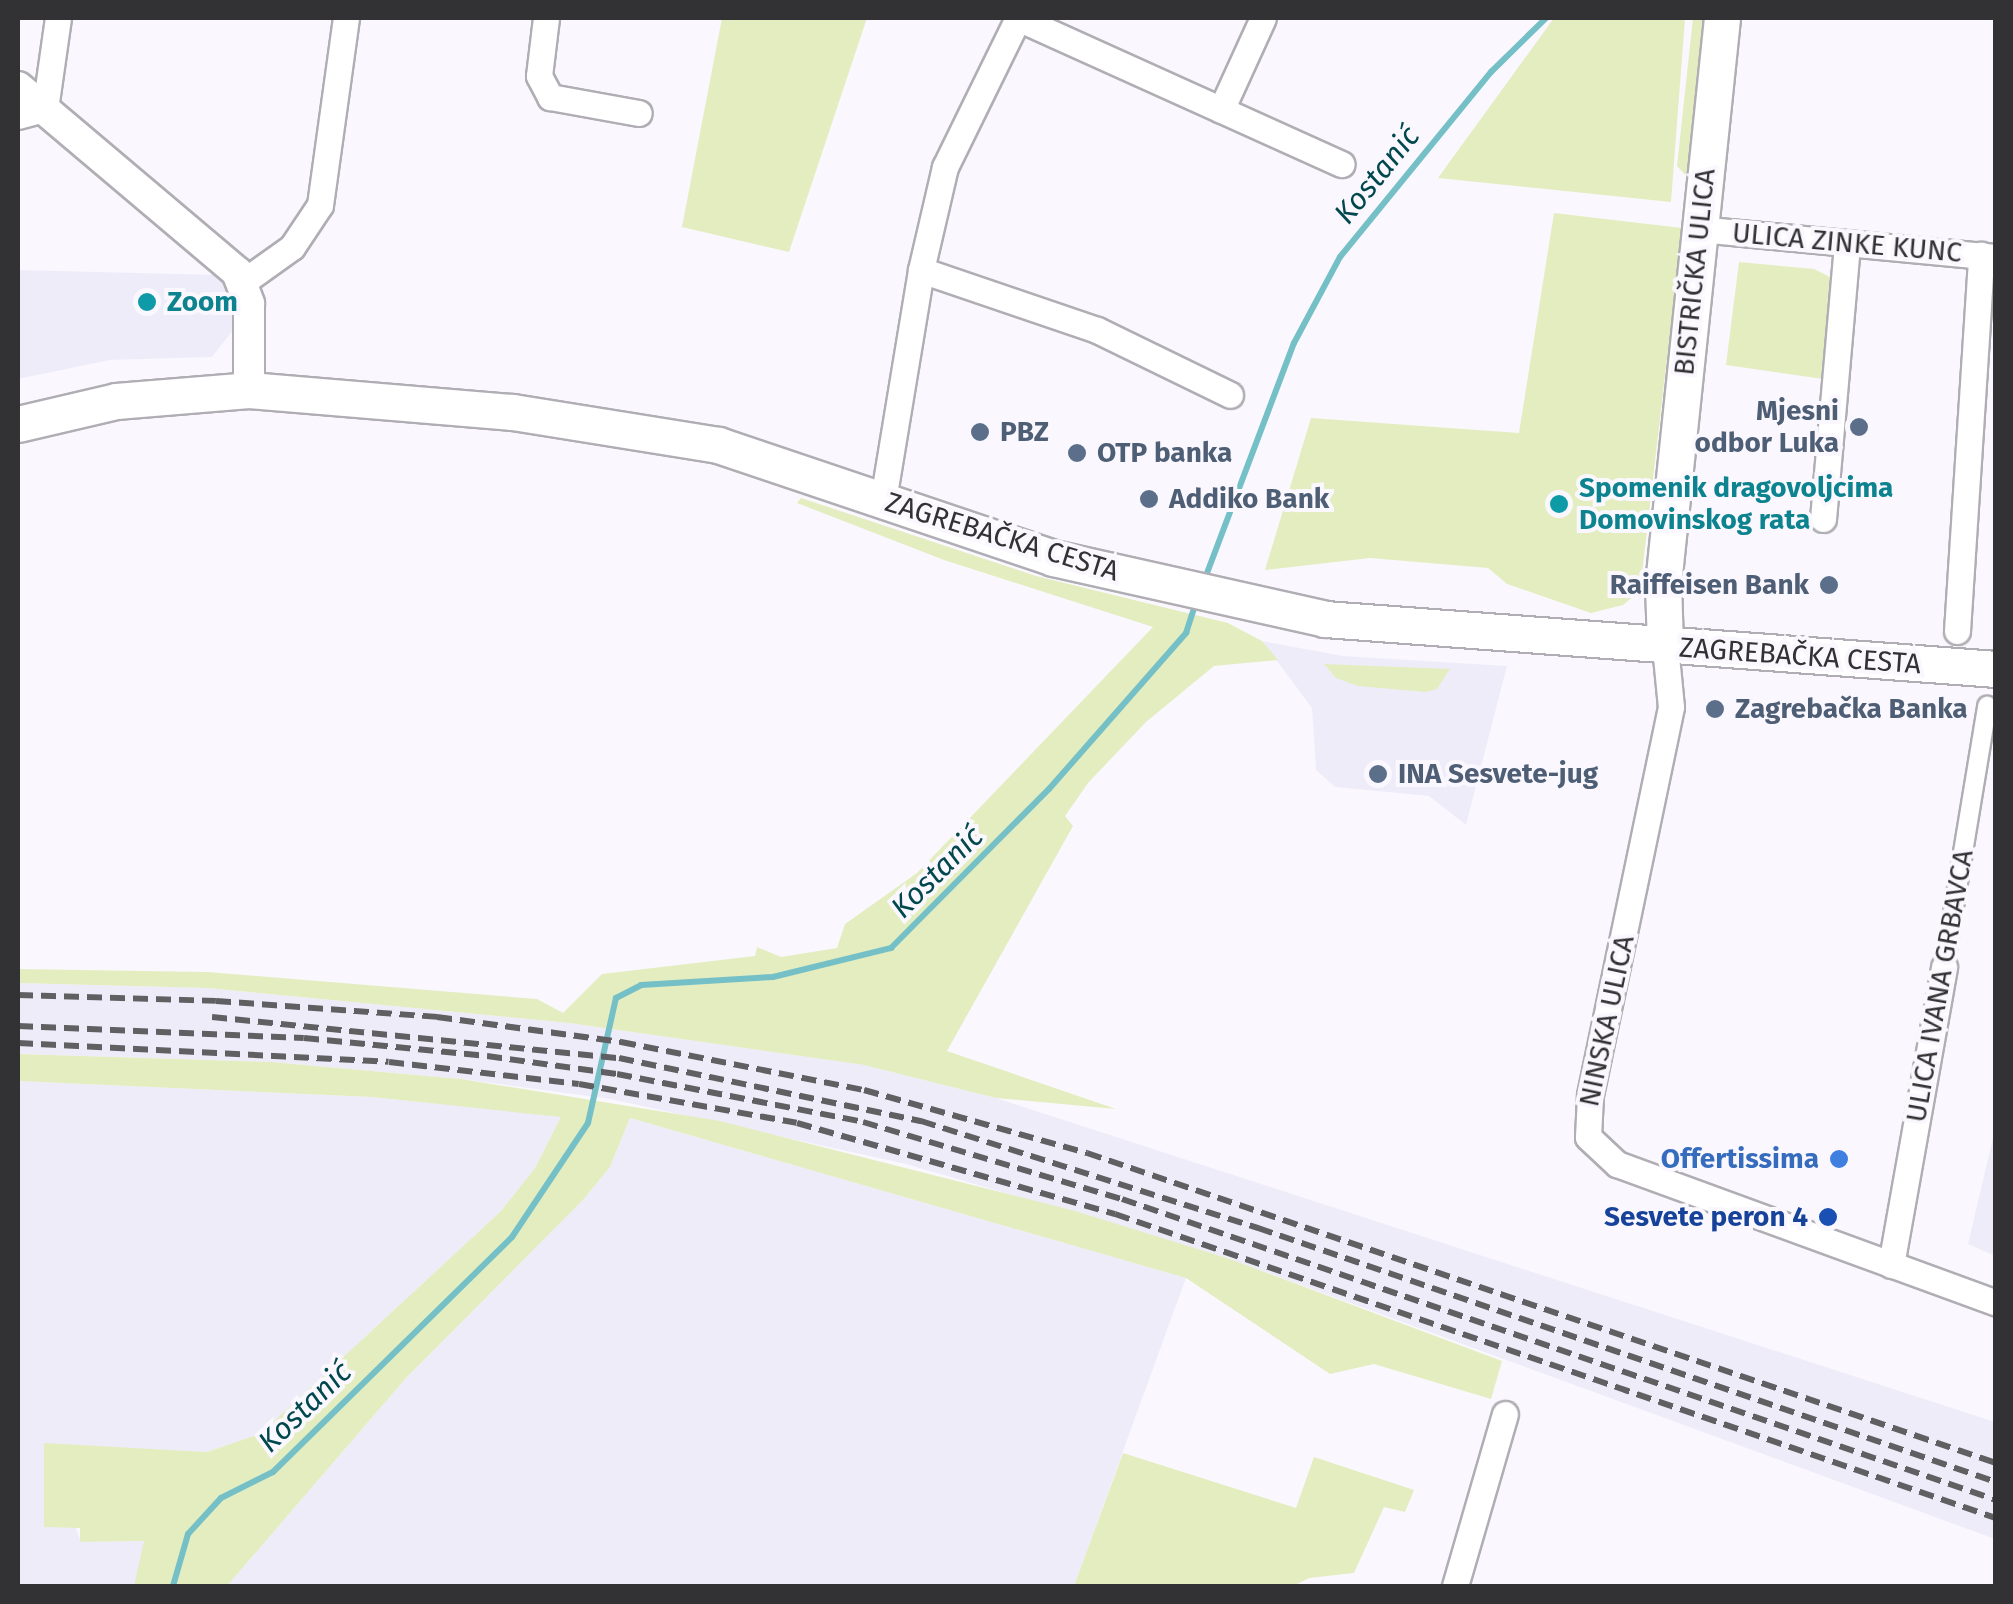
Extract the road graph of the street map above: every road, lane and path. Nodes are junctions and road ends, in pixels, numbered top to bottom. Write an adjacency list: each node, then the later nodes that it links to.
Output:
1 (58, 18): 9 (street)
2 (346, 18): 16 (street)
3 (546, 18): 10 (street)
4 (1018, 18): 8 (street); 15 (street)
5 (1263, 18): 8 (street)
6 (1722, 18): 12 (main road, BISTRIČKA ULICA)
7 (18, 87): 9 (street)
8 (1221, 110): 11 (street)
9 (32, 112): 16 (street)
10 (638, 113)
11 (1342, 164)
12 (1700, 229): 13 (street, ULICA ZINKE KUNC); 23 (main road, BISTRIČKA ULICA)
13 (1848, 243): 14 (street, ULICA ZINKE KUNC); 21 (street)
14 (1988, 256): 22 (street)
15 (920, 270): 18 (street); 20 (street)
16 (243, 282): 17 (street)
17 (249, 390): 19 (main road, ZAGREBAČKA CESTA); 20 (main road, ZAGREBAČKA CESTA)
18 (1230, 395)
19 (18, 424)
20 (883, 500): 23 (main road, ZAGREBAČKA CESTA)
21 (1823, 519)
22 (1956, 631)
23 (1665, 646): 24 (main road, ZAGREBAČKA CESTA); 27 (street, NINSKA ULICA)
24 (1996, 669)
25 (1988, 706): 26 (street, ULICA IVANA GRBAVCA)
26 (1944, 967): 27 (street, ULICA IVANA GRBAVCA)
27 (1891, 1265): 28 (street, NINSKA ULICA)
28 (1996, 1303)
29 (1505, 1414): 30 (street)
30 (1455, 1586)

